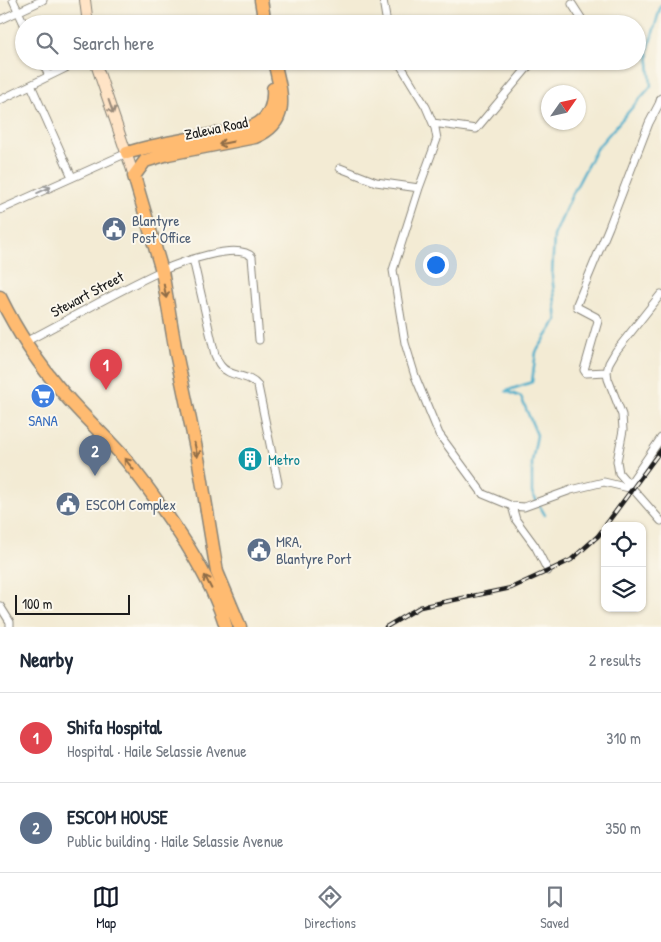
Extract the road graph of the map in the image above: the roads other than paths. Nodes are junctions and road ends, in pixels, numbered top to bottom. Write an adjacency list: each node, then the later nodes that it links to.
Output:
1 (13, 0): 7 (street)
2 (43, 0): 7 (street)
3 (85, 0): 9 (street)
4 (261, 0): 10 (highway)
5 (383, 0): 11 (street)
6 (572, 4): 12 (street)
7 (18, 11): 8 (street); 13 (street)
8 (20, 15)
9 (87, 15)
10 (264, 15)
11 (386, 15)
12 (579, 15)
13 (0, 20)
14 (46, 70): 21 (street)
15 (61, 70): 21 (street)
16 (98, 70): 26 (street, one-way to 26)
17 (269, 70): 26 (highway, Zalewa Road)
18 (276, 70): 28 (highway, Zalewa Road, one-way to 28)
19 (403, 70): 25 (street)
20 (525, 70): 25 (street)
21 (49, 76): 22 (street)
22 (31, 85): 24 (street); 29 (street)
23 (661, 98): 38 (street)
24 (0, 100)
25 (433, 123): 30 (street)
26 (126, 152): 28 (street); 29 (street)
27 (340, 168): 30 (street)
28 (134, 176): 33 (highway)
29 (72, 177): 31 (street, one-way to 29)
30 (419, 188): 42 (street)
31 (0, 210)
32 (193, 259): 33 (street, Stewart Street); 36 (street, Stewart Street); 40 (street)
33 (162, 271): 37 (street, Stewart Street); 48 (highway, one-way to 48)
34 (661, 294): 38 (street)
35 (0, 297): 37 (highway)
36 (259, 340)
37 (25, 342): 47 (highway, one-way to 37)
38 (607, 372): 41 (street)
39 (661, 438): 41 (street)
40 (278, 483)
41 (631, 487): 42 (street); 43 (street)
42 (512, 506): 44 (street)
43 (661, 521)
44 (548, 571)
45 (0, 606): 46 (street)
46 (10, 627)
47 (226, 627)
48 (240, 627)

